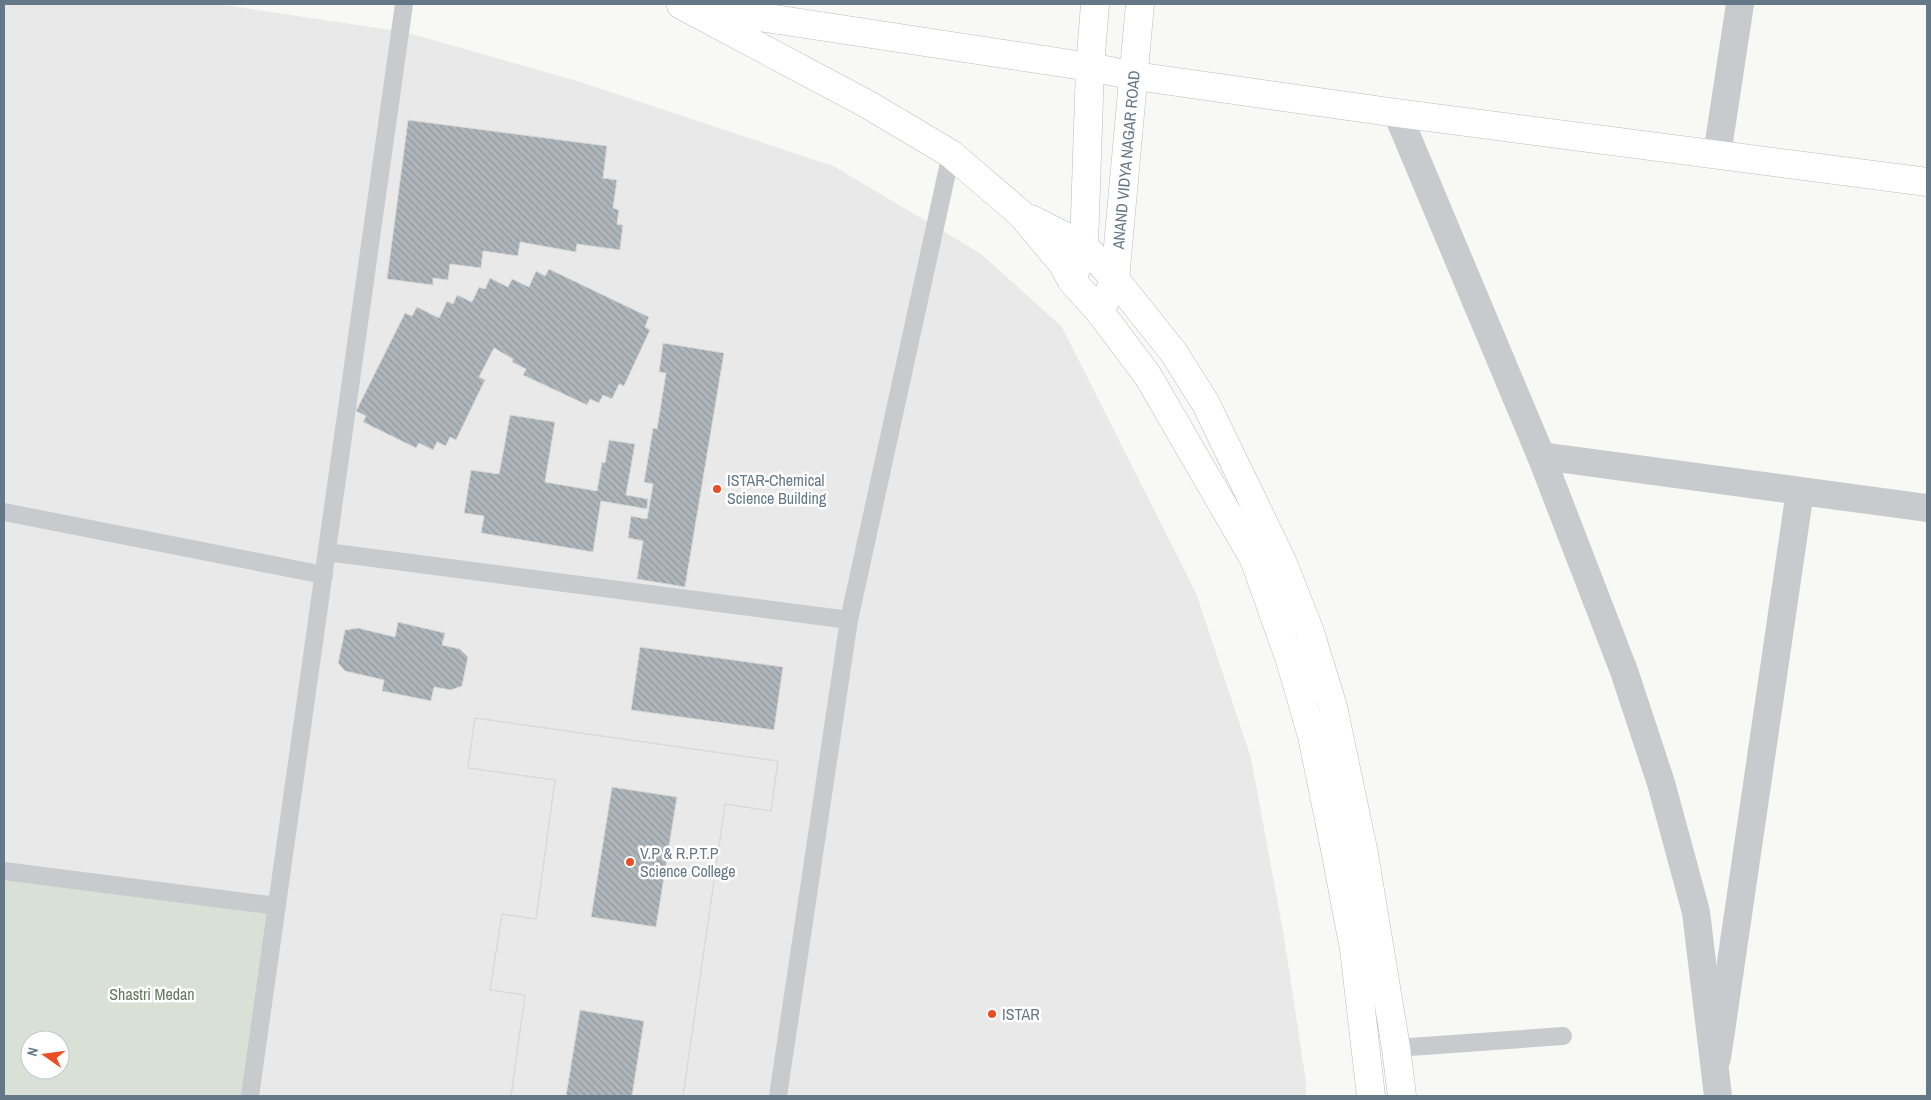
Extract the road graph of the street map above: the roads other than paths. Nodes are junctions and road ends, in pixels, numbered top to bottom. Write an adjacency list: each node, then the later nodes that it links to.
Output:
1 (404, 4): 21 (lane)
2 (677, 4): 6 (main road); 9 (main road)
3 (1095, 4): 6 (main road)
4 (1140, 4): 7 (main road, ANAND VIDYA NAGAR ROAD)
5 (1740, 4): 10 (street)
6 (1090, 67): 7 (main road); 13 (main road)
7 (1134, 76): 8 (main road); 14 (main road, ANAND VIDYA NAGAR ROAD)
8 (1396, 113): 10 (main road); 17 (street)
9 (951, 154): 12 (main road); 23 (lane)
10 (1718, 154): 11 (main road)
11 (1927, 182)
12 (1020, 214): 13 (main road); 15 (main road)
13 (1084, 246): 14 (main road); 15 (main road)
14 (1115, 280): 16 (main road, ANAND VIDYA NAGAR ROAD); 27 (main road)
15 (1072, 281): 16 (main road)
16 (1100, 312): 31 (main road)
17 (1541, 456): 18 (street); 28 (street)
18 (1800, 491): 19 (street); 28 (street)
19 (1927, 508)
20 (4, 512): 22 (lane)
21 (327, 552): 22 (lane); 23 (lane)
22 (324, 575): 25 (lane)
23 (849, 620): 30 (lane)
24 (4, 871): 25 (lane)
25 (277, 906): 29 (lane)
26 (1563, 1036): 27 (lane)
27 (1396, 1048): 32 (main road)
28 (1717, 1085)
29 (250, 1096)
30 (778, 1096)
31 (1371, 1096)
32 (1402, 1096)

